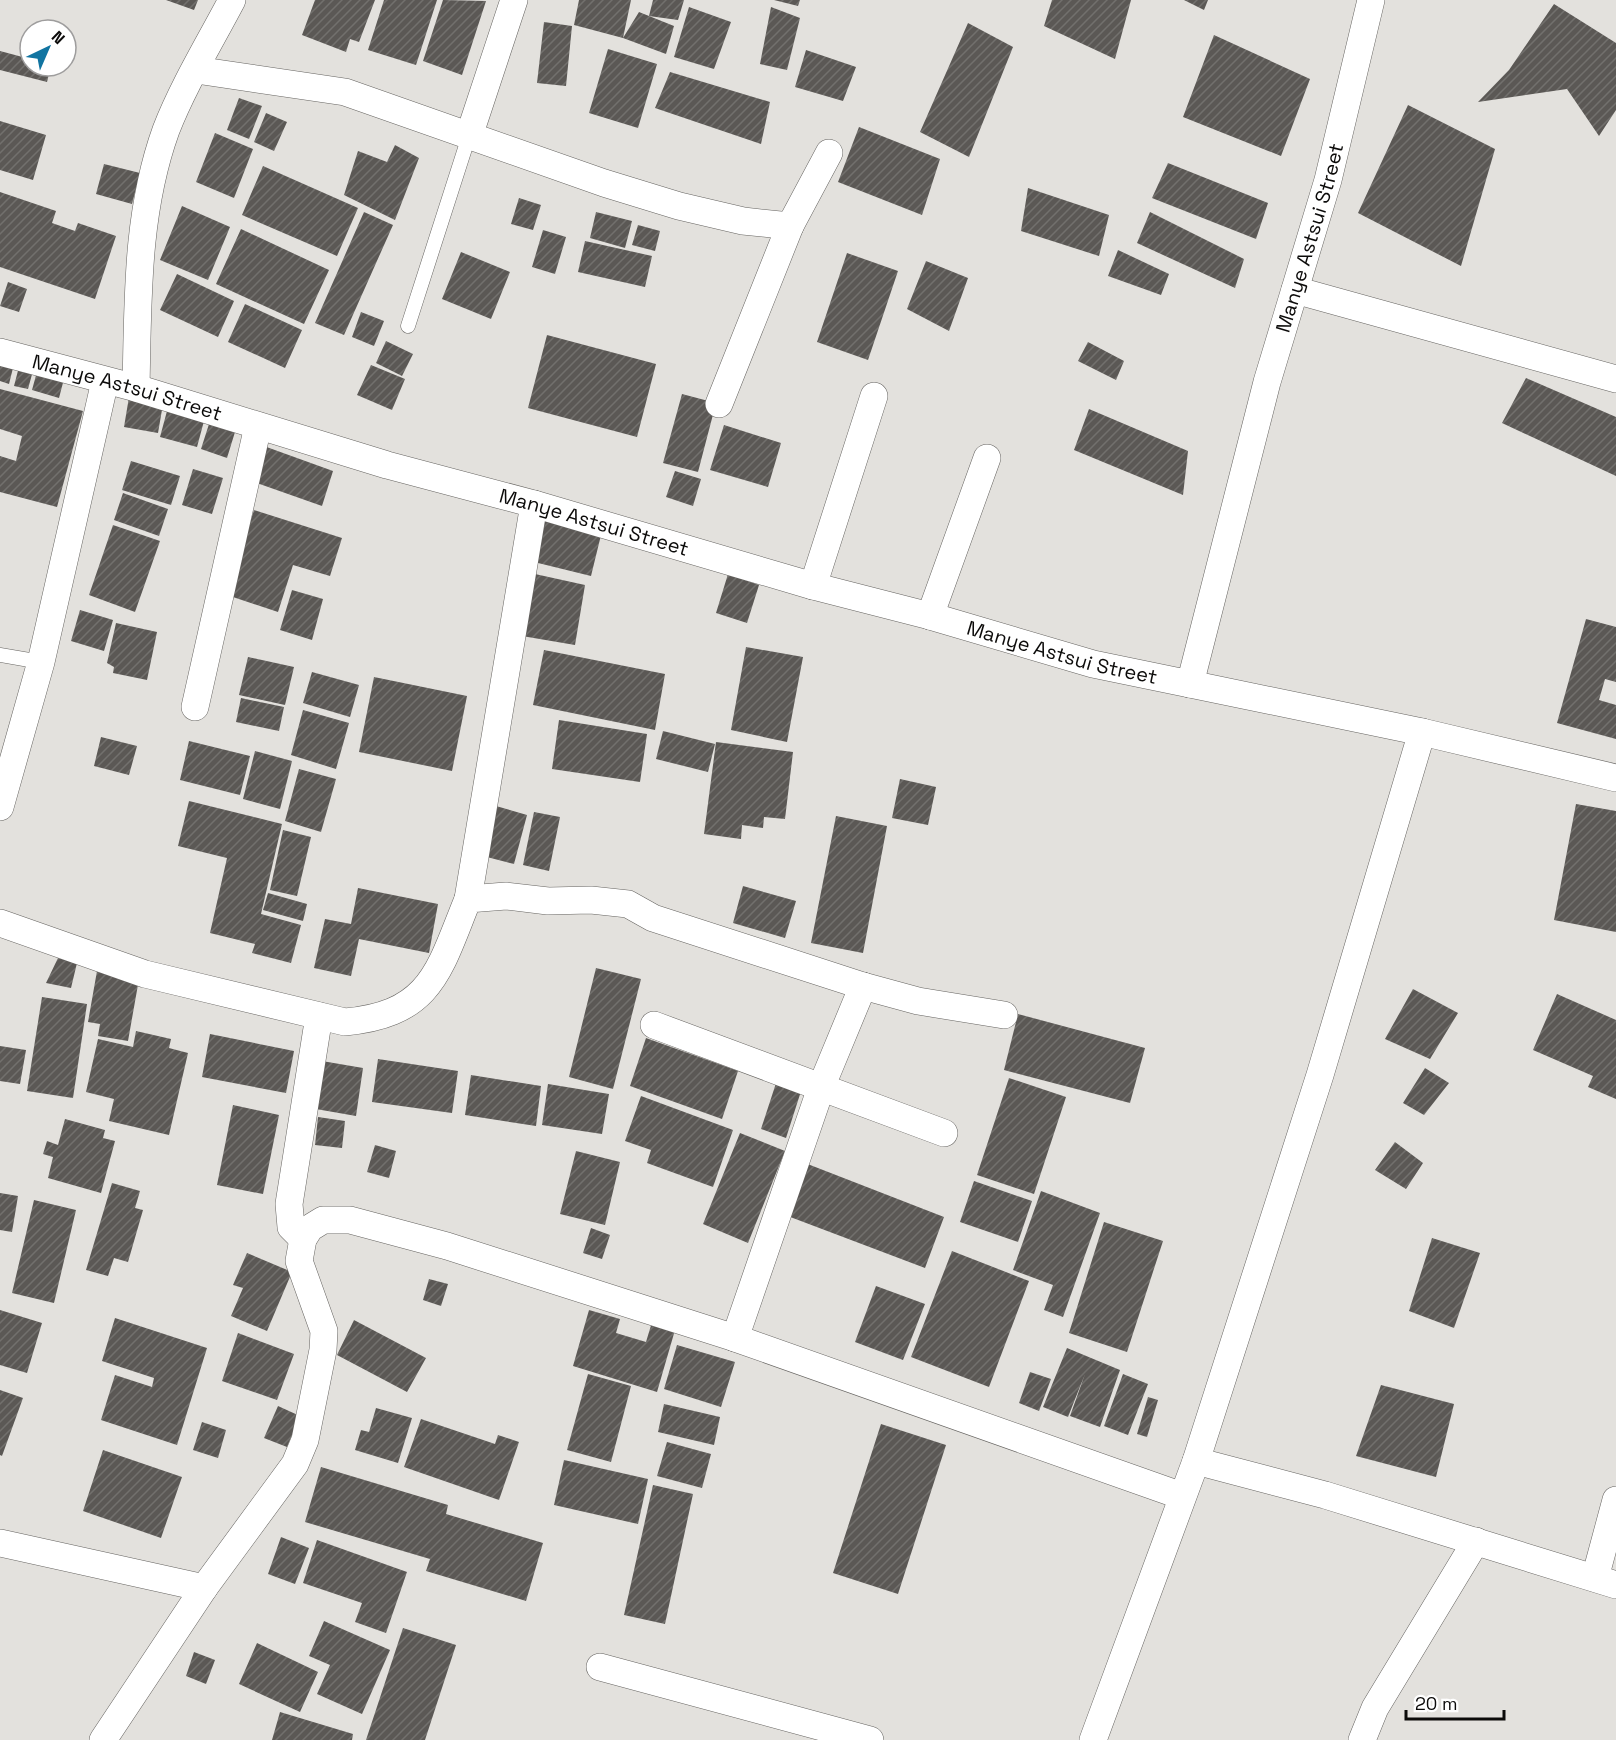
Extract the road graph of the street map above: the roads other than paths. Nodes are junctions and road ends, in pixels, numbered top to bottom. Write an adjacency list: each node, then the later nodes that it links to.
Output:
1 (232, 0): 4 (street)
2 (514, 0): 5 (street)
3 (1371, 0): 8 (street, Manye Astsui Street)
4 (196, 70): 5 (street); 13 (street)
5 (469, 136): 7 (street); 9 (lane)
6 (829, 153): 7 (street)
7 (790, 226): 15 (street)
8 (1295, 290): 11 (street); 23 (street, Manye Astsui Street)
9 (408, 326)
10 (0, 352): 12 (street, Manye Astsui Street)
11 (1616, 380)
12 (105, 381): 13 (street, Manye Astsui Street); 22 (street)
13 (136, 388): 16 (street, Manye Astsui Street)
14 (874, 396): 19 (street)
15 (718, 404)
16 (258, 426): 18 (street, Manye Astsui Street); 24 (street)
17 (987, 458): 20 (street)
18 (534, 504): 19 (street, Manye Astsui Street); 28 (street)
19 (813, 586): 20 (street, Manye Astsui Street)
20 (930, 616): 23 (street, Manye Astsui Street)
21 (0, 655): 22 (lane)
22 (41, 662): 27 (street)
23 (1190, 684): 25 (street, Manye Astsui Street)
24 (195, 707)
25 (1422, 732): 26 (street, Manye Astsui Street); 38 (street)
26 (1616, 778)
27 (0, 807)
28 (468, 899): 30 (street); 32 (street)
29 (0, 923): 32 (street)
30 (863, 987): 31 (street); 34 (street)
31 (1004, 1015)
32 (319, 1016): 36 (street)
33 (654, 1025): 34 (street)
34 (822, 1085): 35 (street); 37 (street)
35 (944, 1133)
36 (303, 1239): 37 (street); 44 (street)
37 (735, 1338): 39 (street)
38 (1196, 1461): 39 (street); 41 (street)
39 (1182, 1496): 48 (street)
40 (1616, 1500): 43 (street)
41 (1476, 1541): 43 (street); 49 (street)
42 (0, 1543): 44 (street)
43 (1606, 1582)
44 (204, 1588): 46 (street)
45 (600, 1667): 47 (street)
46 (103, 1740)
47 (870, 1740)
48 (1093, 1740)
49 (1362, 1740)

